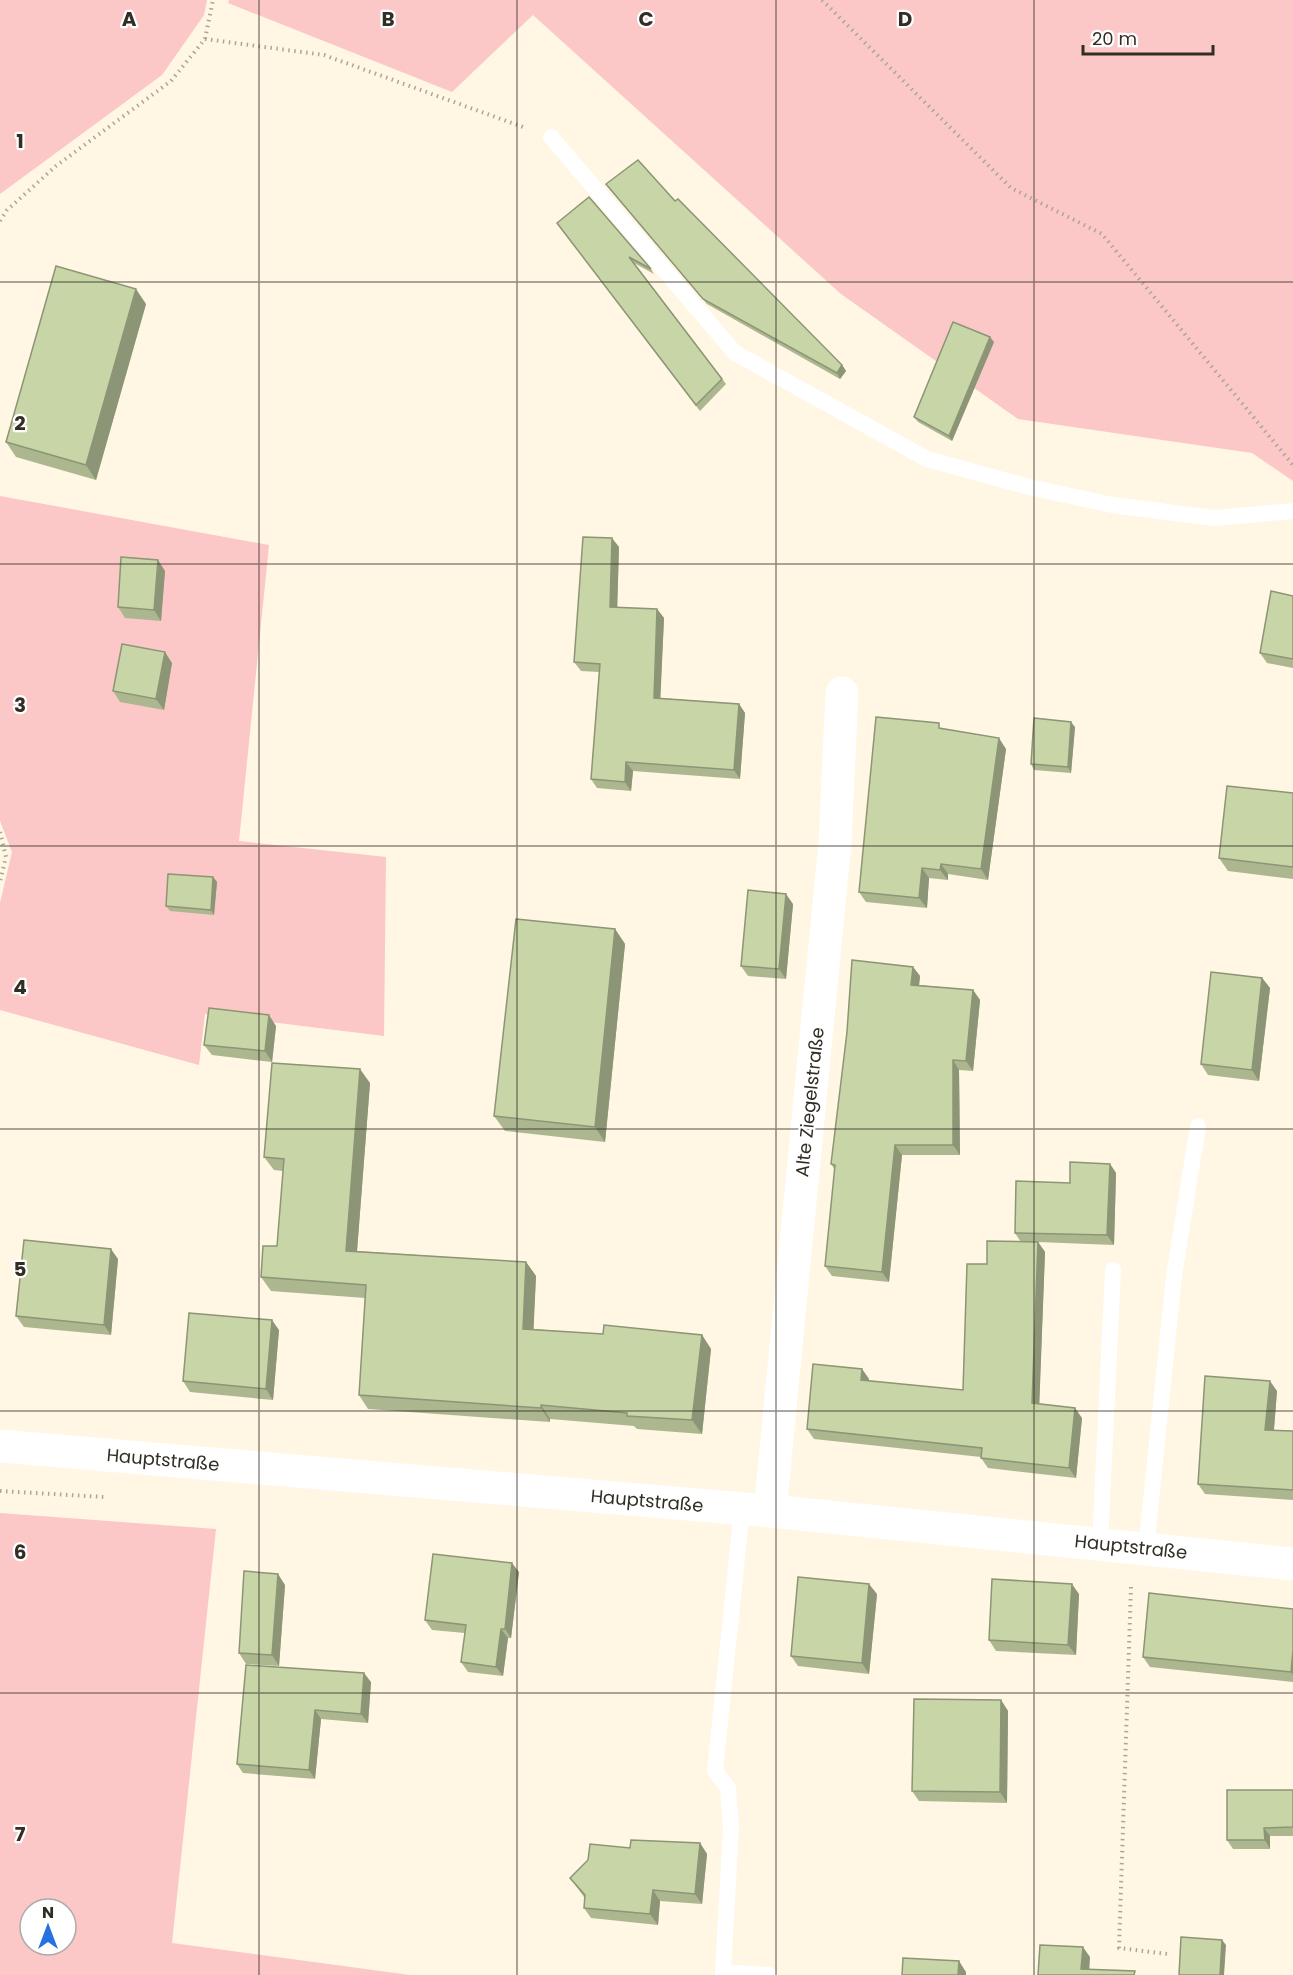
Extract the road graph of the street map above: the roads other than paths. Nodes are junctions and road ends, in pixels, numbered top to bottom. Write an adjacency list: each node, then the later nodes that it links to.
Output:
1 (551, 138): 2 (lane)
2 (1293, 511)
3 (842, 693): 7 (main road, Alte Ziegelstraße)
4 (1198, 1126): 8 (lane)
5 (1113, 1270): 8 (lane)
6 (0, 1446): 7 (main road, Hauptstraße)
7 (756, 1510): 8 (main road, Hauptstraße); 10 (lane)
8 (1126, 1547): 9 (main road, Hauptstraße)
9 (1293, 1564)
10 (769, 1975)

